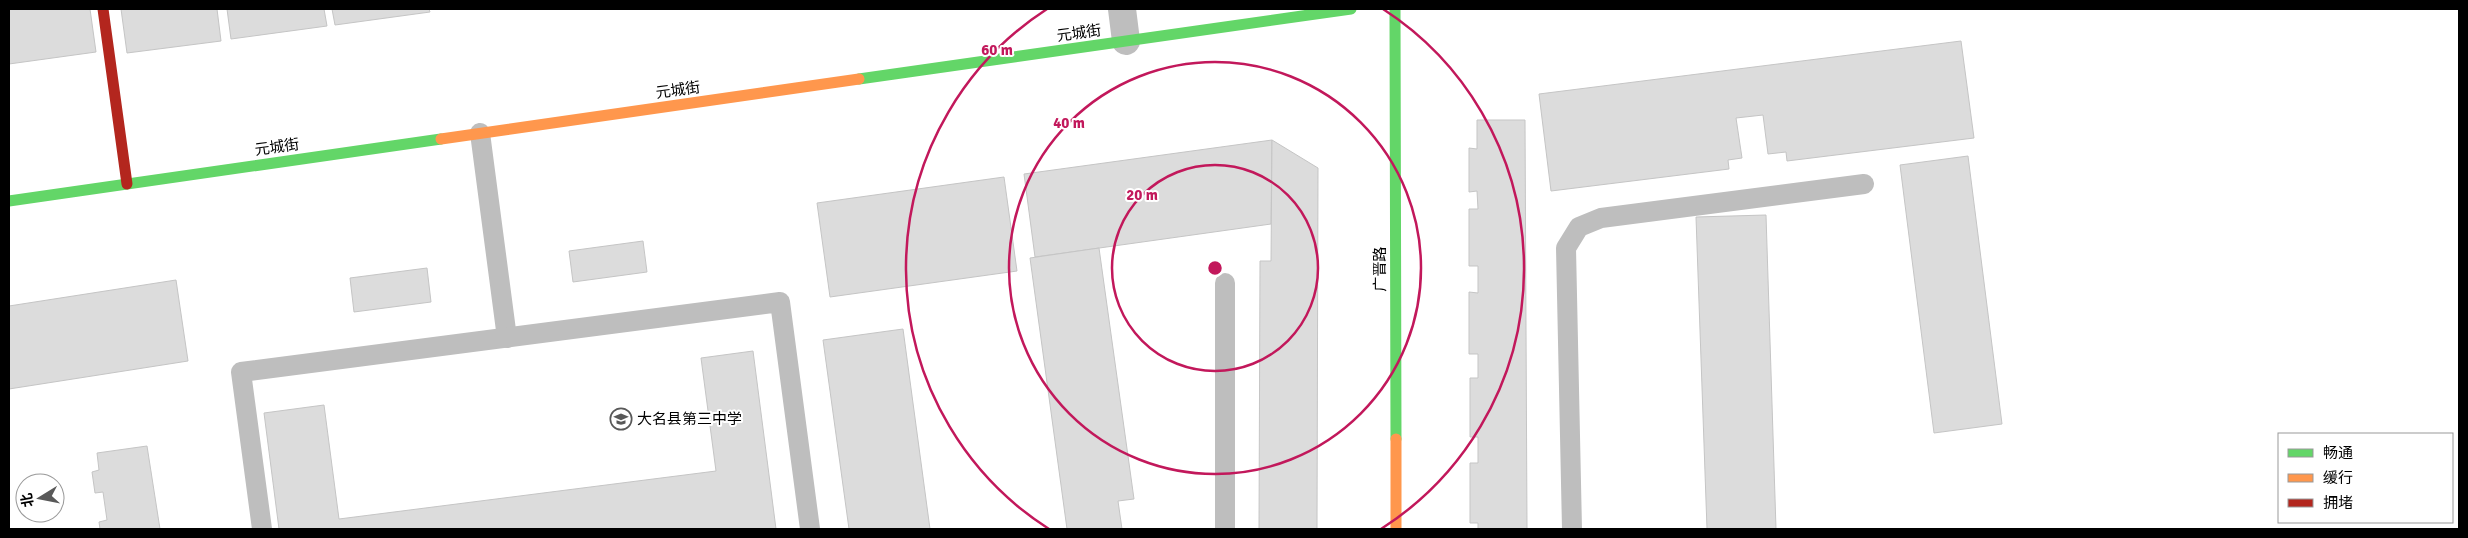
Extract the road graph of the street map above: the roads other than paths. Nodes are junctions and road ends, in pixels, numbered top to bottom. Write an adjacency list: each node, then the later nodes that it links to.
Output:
1 (103, 9): 7 (street)
2 (1122, 9): 5 (street)
3 (1351, 9): 5 (street, 元城街)
4 (1395, 9): 15 (street, 广晋路)
5 (1126, 41): 6 (street, 元城街)
6 (480, 133): 7 (street, 元城街); 11 (lane)
7 (127, 184): 9 (street, 元城街)
8 (1864, 184): 16 (lane)
9 (9, 201)
10 (1225, 282): 14 (lane)
11 (506, 338): 12 (lane); 13 (lane)
12 (262, 529)
13 (810, 529)
14 (1225, 529)
15 (1396, 529)
16 (1572, 529)

